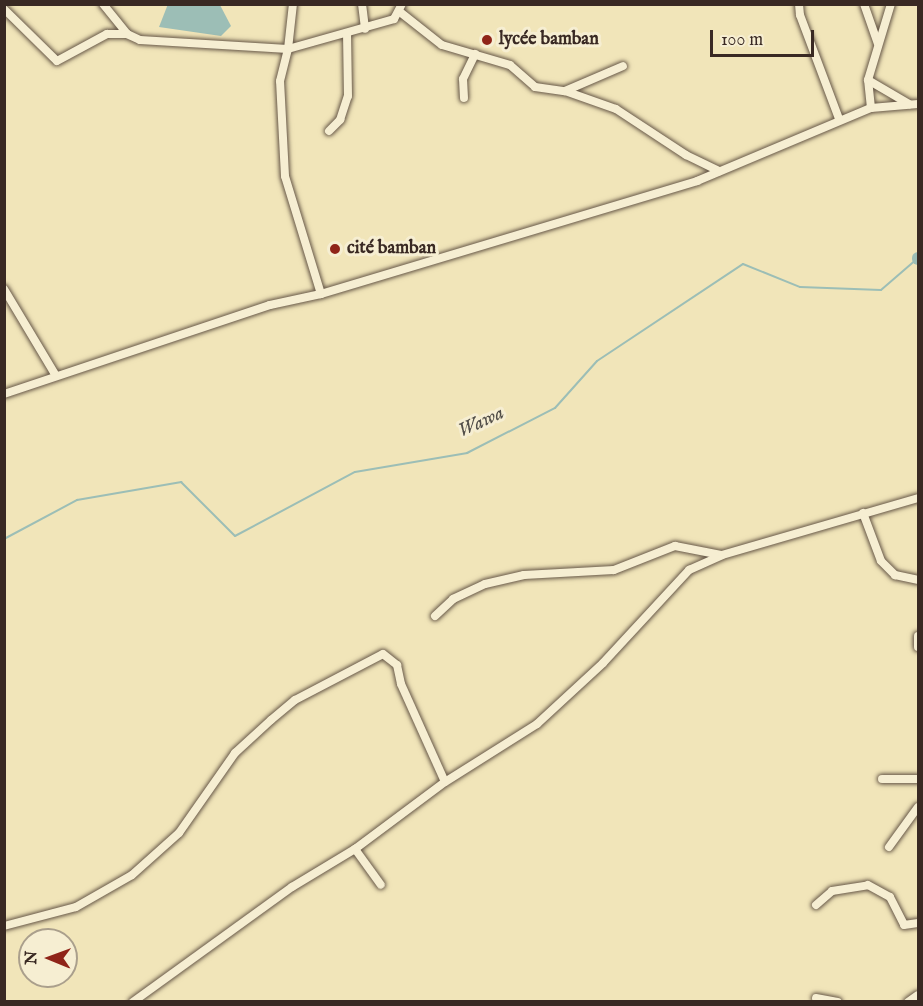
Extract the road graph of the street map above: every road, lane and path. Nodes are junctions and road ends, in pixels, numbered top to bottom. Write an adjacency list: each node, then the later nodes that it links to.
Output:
1 (103, 4): 10 (street)
2 (293, 4): 13 (street)
3 (362, 4): 9 (street)
4 (799, 4): 21 (street)
5 (864, 4): 12 (street)
6 (891, 4): 12 (street)
7 (401, 8): 9 (street); 14 (street)
8 (4, 9): 10 (street)
9 (365, 29): 11 (street)
10 (127, 34): 13 (street)
11 (347, 35): 13 (street); 22 (street)
12 (878, 44): 16 (street)
13 (288, 49): 25 (street)
14 (475, 54): 17 (street); 18 (street)
15 (623, 66): 17 (street)
16 (868, 80): 19 (street); 20 (street)
17 (566, 91): 23 (street)
18 (464, 98)
19 (914, 104): 20 (street)
20 (871, 108): 21 (street)
21 (839, 119): 23 (street)
22 (330, 131)
23 (720, 171): 25 (street)
24 (4, 289): 26 (street)
25 (321, 294): 26 (street)
26 (56, 376): 27 (street)
27 (4, 394)
28 (918, 498): 29 (street)
29 (863, 513): 30 (street); 31 (street)
30 (722, 555): 32 (street); 35 (street)
31 (918, 580)
32 (435, 616)
33 (882, 779): 34 (street)
34 (918, 779)
35 (445, 782): 38 (street); 42 (street)
36 (918, 807): 37 (street)
37 (889, 847)
38 (355, 849): 39 (street); 45 (street)
39 (381, 885)
40 (816, 905): 41 (street)
41 (918, 923)
42 (4, 926)
43 (916, 997): 47 (street)
44 (816, 998): 46 (street)
45 (133, 1002)
46 (838, 1002)
47 (908, 1002)

